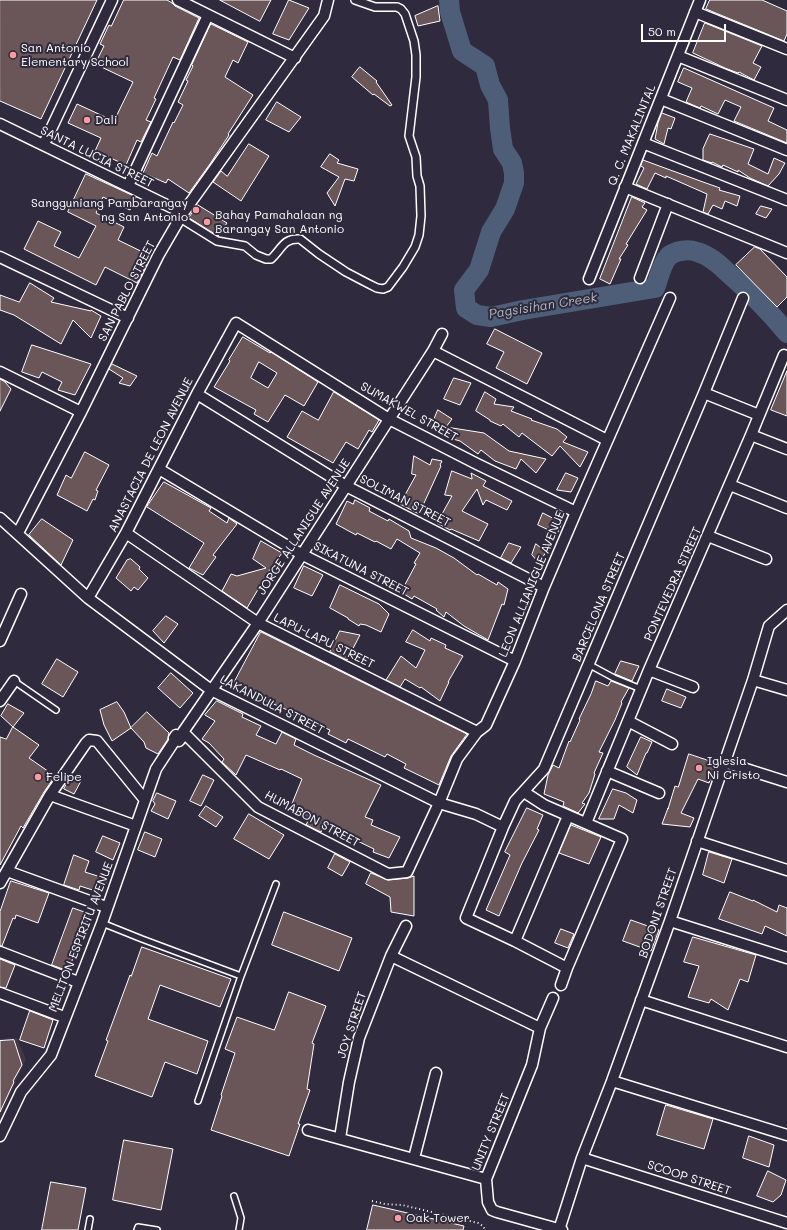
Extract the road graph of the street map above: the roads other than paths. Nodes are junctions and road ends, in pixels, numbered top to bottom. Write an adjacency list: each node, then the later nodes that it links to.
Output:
1 (112, 0): 15 (street)
2 (178, 0): 7 (street)
3 (328, 0): 10 (street, SAN PABLO STREET)
4 (355, 0): 21 (street)
5 (700, 0): 6 (street, Q. C. MAKALINTAL)
6 (695, 12): 8 (street); 9 (street, Q. C. MAKALINTAL)
7 (208, 15): 10 (street); 17 (street)
8 (787, 49)
9 (678, 56): 11 (street, Q. C. MAKALINTAL); 12 (street)
10 (295, 58): 21 (street, SAN PABLO STREET)
11 (661, 99): 14 (street, Q. C. MAKALINTAL); 16 (street)
12 (787, 100)
13 (0, 124): 15 (street, SANTA LUCIA STREET)
14 (643, 143): 18 (street, Q. C. MAKALINTAL); 19 (street)
15 (44, 144): 17 (street, SANTA LUCIA STREET)
16 (787, 150)
17 (128, 186): 21 (street, SANTA LUCIA STREET)
18 (625, 187): 20 (street); 25 (street, Q. C. MAKALINTAL)
19 (787, 200)
20 (668, 204): 22 (street); 24 (street)
21 (182, 215): 28 (street, SAN PABLO STREET)
22 (787, 253)
23 (0, 257): 28 (street)
24 (640, 278)
25 (589, 279)
26 (670, 298): 40 (street, LEON ALLIANIGUE AVENUE)
27 (742, 298): 34 (street, BARCELONA STREET)
28 (128, 318): 36 (street, SAN PABLO STREET)
29 (236, 323): 35 (street, ANASTACIA DE LEON AVENUE); 38 (street, SUMAKWEL STREET)
30 (442, 334): 31 (street, JORGE ALLANIGUE AVENUE)
31 (433, 351): 38 (street, JORGE ALLANIGUE AVENUE); 40 (street)
32 (784, 355): 37 (street, PONTEVEDRA STREET)
33 (0, 372): 36 (street)
34 (704, 393): 37 (street); 60 (street, BARCELONA STREET)
35 (197, 394): 42 (street, ANASTACIA DE LEON AVENUE); 44 (street, SOLIMAN STREET)
36 (81, 412): 49 (street, SAN PABLO STREET)
37 (759, 415): 39 (street, PONTEVEDRA STREET)
38 (389, 419): 44 (street, JORGE ALLANIGUE AVENUE); 46 (street, SUMAKWEL STREET)
39 (751, 435): 41 (street); 43 (street, PONTEVEDRA STREET)
40 (607, 440): 46 (street, LEON ALLIANIGUE AVENUE)
41 (787, 449)
42 (158, 469): 48 (street, ANASTACIA DE LEON AVENUE); 51 (street, SIKATUNA STREET)
43 (730, 485): 45 (street); 50 (street, PONTEVEDRA STREET)
44 (346, 486): 51 (street, JORGE ALLANIGUE AVENUE); 53 (street, SOLIMAN STREET)
45 (787, 508)
46 (576, 512): 53 (street, LEON ALLIANIGUE AVENUE)
47 (0, 518): 49 (street, LAKANDULA STREET)
48 (126, 533): 55 (street, ANASTACIA DE LEON AVENUE); 57 (street, LAPU-LAPU STREET)
49 (18, 534): 55 (street, LAKANDULA STREET)
50 (708, 536): 52 (street); 61 (street, PONTEVEDRA STREET)
51 (301, 554): 57 (street, JORGE ALLANIGUE AVENUE); 59 (street, SIKATUNA STREET)
52 (766, 559)
53 (544, 587): 59 (street, LEON ALLIANIGUE AVENUE)
54 (21, 594): 58 (street)
55 (88, 598): 66 (street, LAKANDULA STREET)
56 (787, 610): 62 (street, BODONI STREET)
57 (258, 623): 66 (street, JORGE ALLANIGUE AVENUE); 71 (street, LAPU-LAPU STREET)
58 (0, 641)
59 (515, 661): 71 (street, LEON ALLIANIGUE AVENUE)
60 (588, 664): 65 (lane); 77 (street, BARCELONA STREET)
61 (649, 670): 64 (street); 65 (street, PONTEVEDRA STREET)
62 (753, 680): 67 (street); 74 (street, BODONI STREET)
63 (14, 681): 68 (street); 69 (lane)
64 (693, 687)
65 (642, 689): 70 (street, PONTEVEDRA STREET)
66 (211, 690): 72 (street, JORGE ALLANIGUE AVENUE); 81 (street, LAKANDULA STREET)
67 (787, 690)
68 (2, 695)
69 (56, 710)
70 (628, 721): 73 (street); 75 (street, PONTEVEDRA STREET)
71 (477, 732): 81 (street, LEON ALLIANIGUE AVENUE)
72 (179, 736): 80 (street, MELITON ESPIRITU AVENUE); 89 (street, HUMABON STREET)
73 (672, 744)
74 (724, 762): 76 (street); 86 (street, BODONI STREET)
75 (607, 771): 78 (street); 83 (street, PONTEVEDRA STREET)
76 (787, 782)
77 (524, 792): 82 (street); 85 (street, BARCELONA STREET)
78 (659, 793)
79 (50, 795): 80 (street); 84 (street); 88 (street)
80 (145, 800): 84 (street, MELITON ESPIRITU AVENUE)
81 (440, 803): 85 (street, LAKANDULA STREET); 89 (street, LEON ALLIANIGUE AVENUE)
82 (568, 816): 83 (street); 96 (street)
83 (586, 823): 100 (street)
84 (136, 826): 92 (street, MELITON ESPIRITU AVENUE)
85 (503, 827): 96 (street, BARCELONA STREET)
86 (697, 841): 87 (street); 93 (street, BODONI STREET)
87 (787, 870)
88 (7, 872): 90 (street); 92 (street)
89 (407, 872)
90 (0, 883)
91 (276, 884): 101 (lane)
92 (106, 907): 94 (street, MELITON ESPIRITU AVENUE)
93 (670, 921): 99 (street); 106 (street, BODONI STREET)
94 (102, 923): 101 (lane); 102 (street, MELITON ESPIRITU AVENUE)
95 (406, 926): 98 (street, JOY STREET)
96 (515, 941): 100 (street)
97 (0, 952): 102 (street)
98 (391, 956): 108 (street); 116 (street, JOY STREET)
99 (787, 958)
100 (567, 968): 103 (street)
101 (241, 976): 112 (lane)
102 (78, 982): 107 (street, MELITON ESPIRITU AVENUE)
103 (560, 985)
104 (0, 993): 107 (street)
105 (553, 998): 108 (street, UNITY STREET)
106 (641, 1000): 109 (street); 111 (street, BODONI STREET)
107 (64, 1017): 115 (street, MELITON ESPIRITU AVENUE)
108 (540, 1028): 119 (street, UNITY STREET)
109 (787, 1047)
110 (436, 1072): 117 (street)
111 (612, 1081): 114 (street); 118 (street, BODONI STREET)
112 (198, 1101)
113 (308, 1130): 116 (street)
114 (787, 1135)
115 (0, 1136)
116 (340, 1138): 117 (street)
117 (414, 1158): 119 (street)
118 (582, 1158): 122 (street, SCOOP STREET); 127 (street, BODONI STREET)
119 (486, 1179): 127 (street, UNITY STREET)
120 (234, 1196): 126 (lane)
121 (90, 1219): 123 (lane)
122 (787, 1223)
123 (88, 1230)
124 (137, 1230): 125 (lane)
125 (157, 1230)
126 (239, 1230)
127 (560, 1230)

